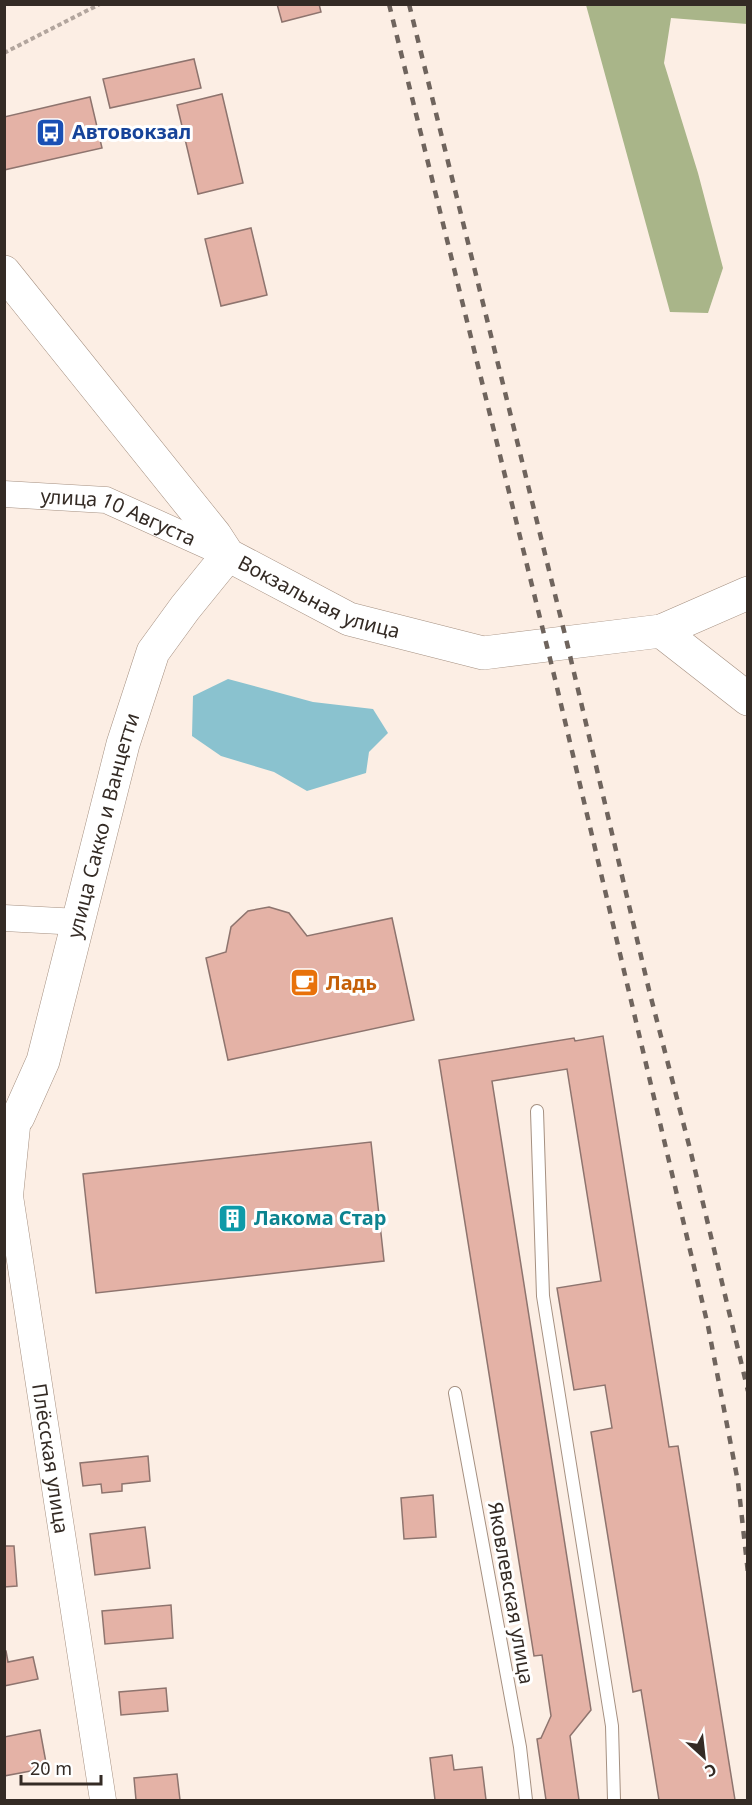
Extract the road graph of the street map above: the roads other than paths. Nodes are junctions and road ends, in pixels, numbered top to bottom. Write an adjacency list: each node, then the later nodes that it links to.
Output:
1 (4, 272): 3 (main road, Вокзальная улица)
2 (4, 494): 3 (street, улица 10 Августа)
3 (228, 555): 5 (main road, Вокзальная улица); 8 (main road, улица Сакко и Ванцетти)
4 (747, 593): 5 (main road, Вокзальная улица)
5 (661, 631): 6 (main road)
6 (747, 699)
7 (4, 918): 8 (street)
8 (78, 922): 10 (main road, улица Сакко и Ванцетти)
9 (537, 1111): 14 (lane)
10 (11, 1120): 12 (street, Плёсская улица)
11 (455, 1393): 13 (lane, Яковлевская улица)
12 (103, 1800)
13 (526, 1800)
14 (614, 1800)

